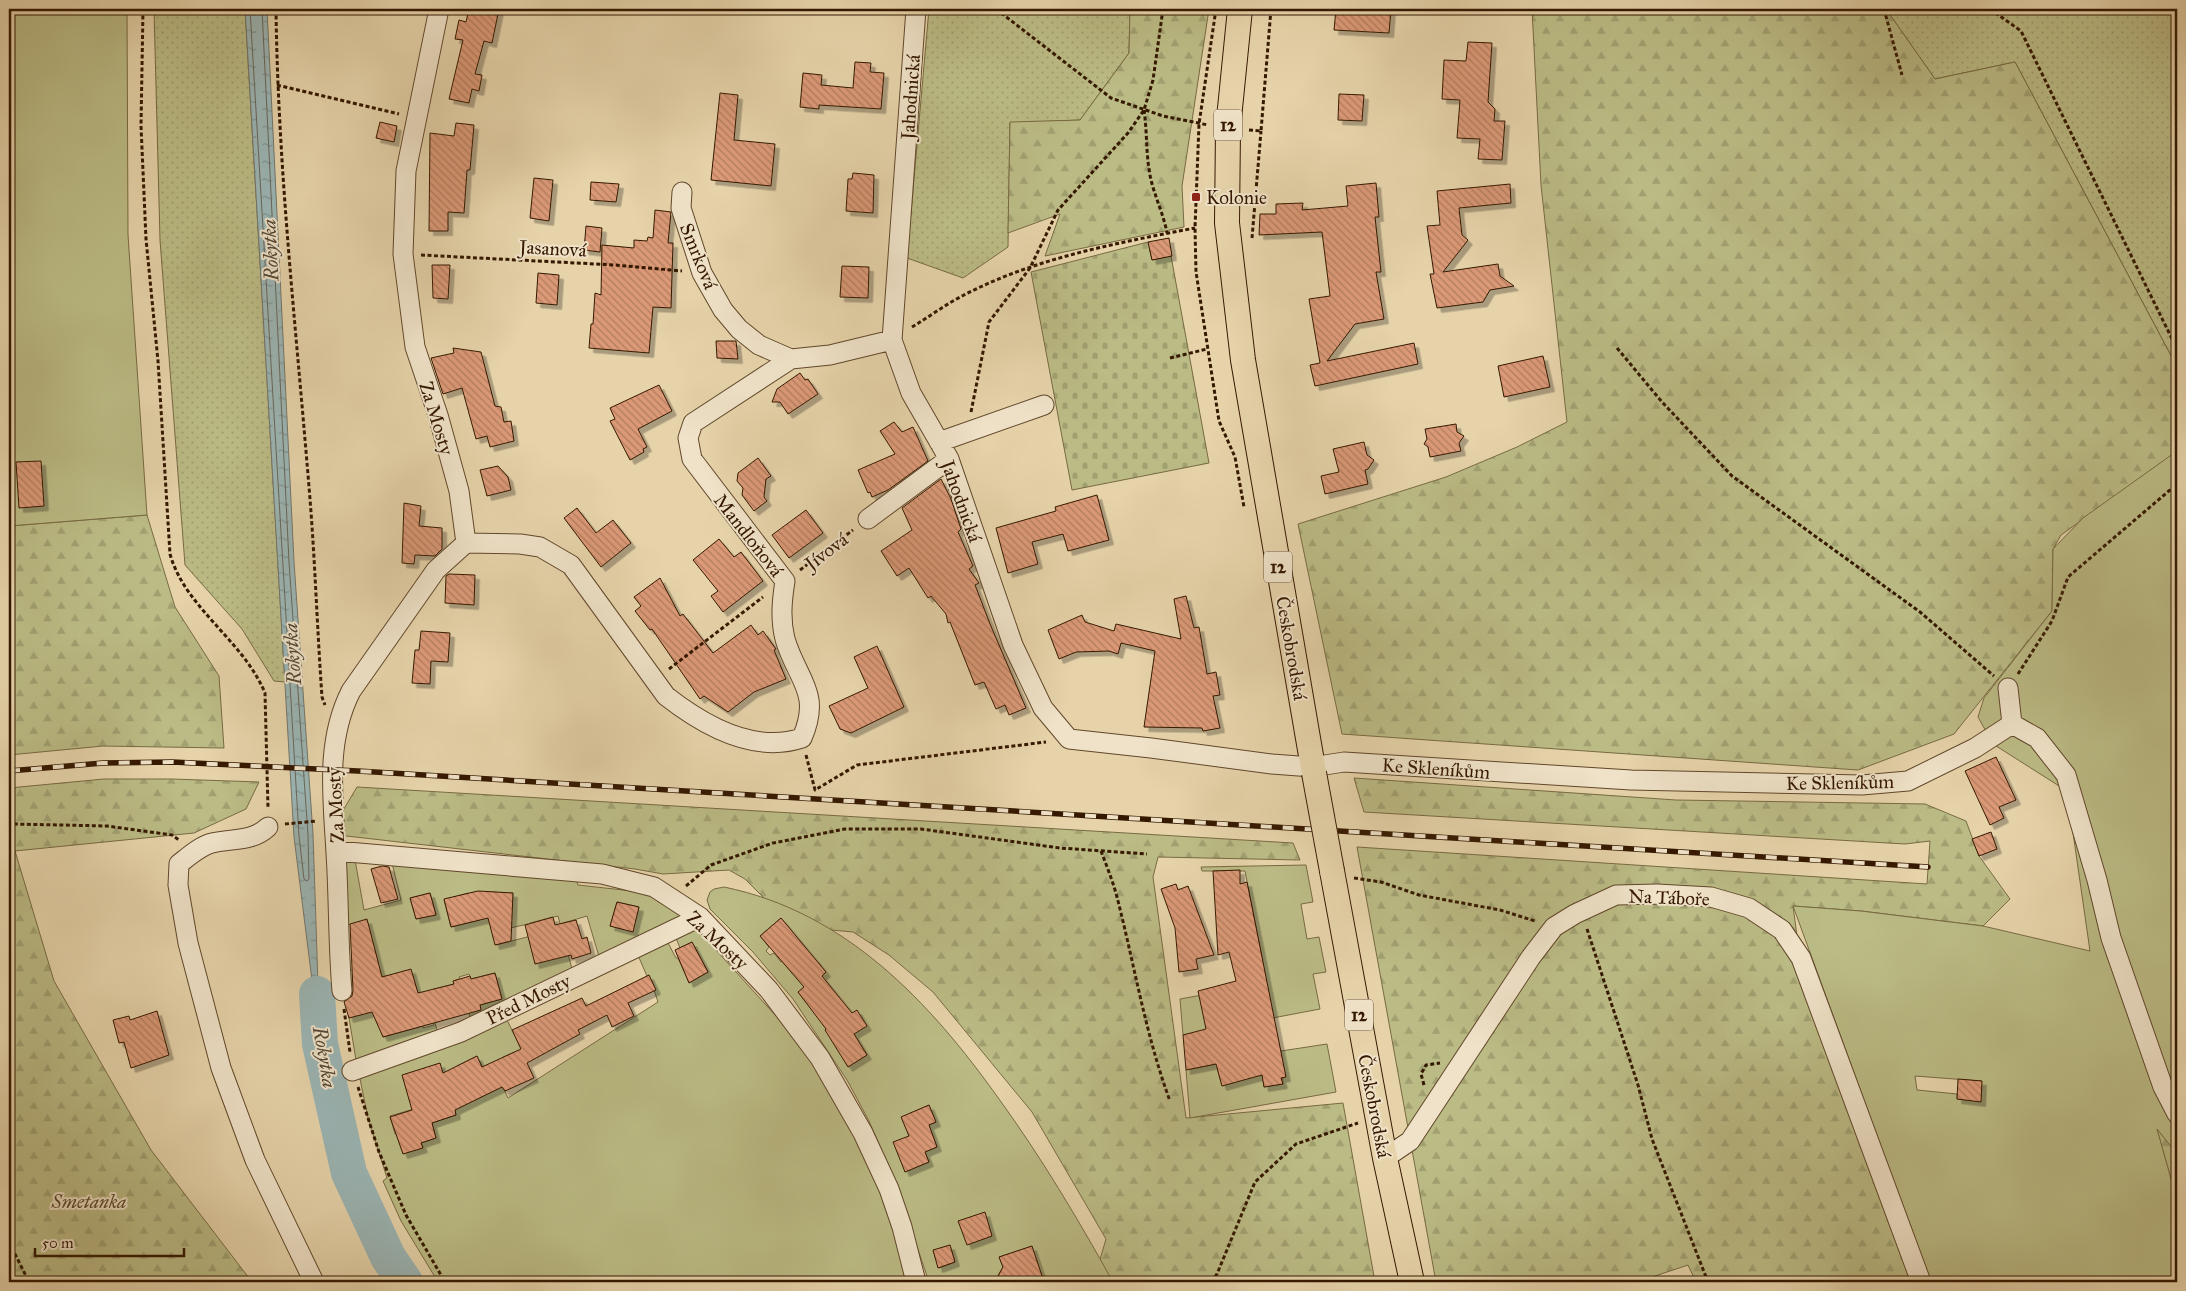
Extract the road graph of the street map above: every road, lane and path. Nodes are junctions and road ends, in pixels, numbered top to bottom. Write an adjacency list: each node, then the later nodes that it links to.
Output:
1 (142, 9): 45 (path)
2 (276, 9): 11 (path)
3 (439, 9): 13 (street, Za Mosty)
4 (916, 9): 23 (street, Jahodnická)
5 (996, 9): 12 (path)
6 (1163, 9): 12 (path)
7 (1240, 9): 43 (main road, Českobrodská / 12)
8 (1884, 9): 10 (path)
9 (1990, 9): 26 (path)
10 (1902, 75)
11 (277, 85): 13 (path); 40 (path)
12 (1144, 110): 14 (path); 18 (path); 21 (path)
13 (417, 118): 20 (street, Za Mosty)
14 (1199, 124)
15 (1261, 131): 19 (path)
16 (682, 192): 22 (street, Smrková)
17 (1195, 228): 18 (path)
18 (1167, 234): 21 (path)
19 (1252, 246)
20 (403, 254): 22 (path, Jasanová); 35 (street, Za Mosty)
21 (1030, 268): 23 (path); 30 (path)
22 (702, 273): 28 (street, Smrková)
23 (892, 340): 28 (street, Smrková); 31 (street, Jahodnická)
24 (1617, 348): 38 (path)
25 (1207, 349): 27 (path)
26 (2177, 349)
27 (1170, 358)
28 (791, 359): 36 (street, Mandloňová)
29 (1044, 405): 30 (street)
30 (967, 432): 31 (street)
31 (940, 442): 32 (street, Jahodnická)
32 (949, 459): 34 (street); 42 (street, Jahodnická)
33 (2177, 484): 38 (path)
34 (868, 519): 36 (path, Jívová)
35 (466, 543): 37 (street); 40 (street, Za Mosty)
36 (786, 581): 37 (path, Jívová); 41 (street, Mandloňová)
37 (655, 680): 41 (street)
38 (2008, 688): 39 (street)
39 (2012, 724): 43 (street, Ke Skleníkům); 59 (street)
40 (336, 731): 47 (street, Za Mosty)
41 (802, 738): 42 (path)
42 (1069, 739): 43 (street)
43 (1313, 770): 51 (main road, Českobrodská / 12, bridge)
44 (322, 821): 45 (path)
45 (275, 826): 49 (street)
46 (9, 828): 49 (path)
47 (336, 851): 52 (street, Za Mosty); 56 (street)
48 (1101, 851): 50 (path); 52 (path); 58 (path)
49 (193, 852): 64 (street)
50 (1147, 854)
51 (1332, 873): 55 (path); 60 (main road, Českobrodská / 12)
52 (670, 899): 54 (street, Za Mosty)
53 (1575, 914): 55 (street, Na Táboře); 69 (path); 70 (street, Na Táboře)
54 (700, 917): 57 (street, Před Mosty); 66 (street, Za Mosty)
55 (1554, 928): 61 (street, Na Táboře)
56 (342, 991): 57 (path)
57 (352, 1071): 65 (path)
58 (1170, 1101)
59 (2177, 1114)
60 (1378, 1118): 61 (main road, Českobrodská / 12); 67 (path)
61 (1385, 1158): 68 (main road, Českobrodská / 12)
62 (9, 1242): 63 (path)
63 (29, 1282)
64 (314, 1282)
65 (445, 1282)
66 (916, 1282)
67 (1211, 1282)
68 (1412, 1282)
69 (1708, 1282)
70 (1921, 1282)

